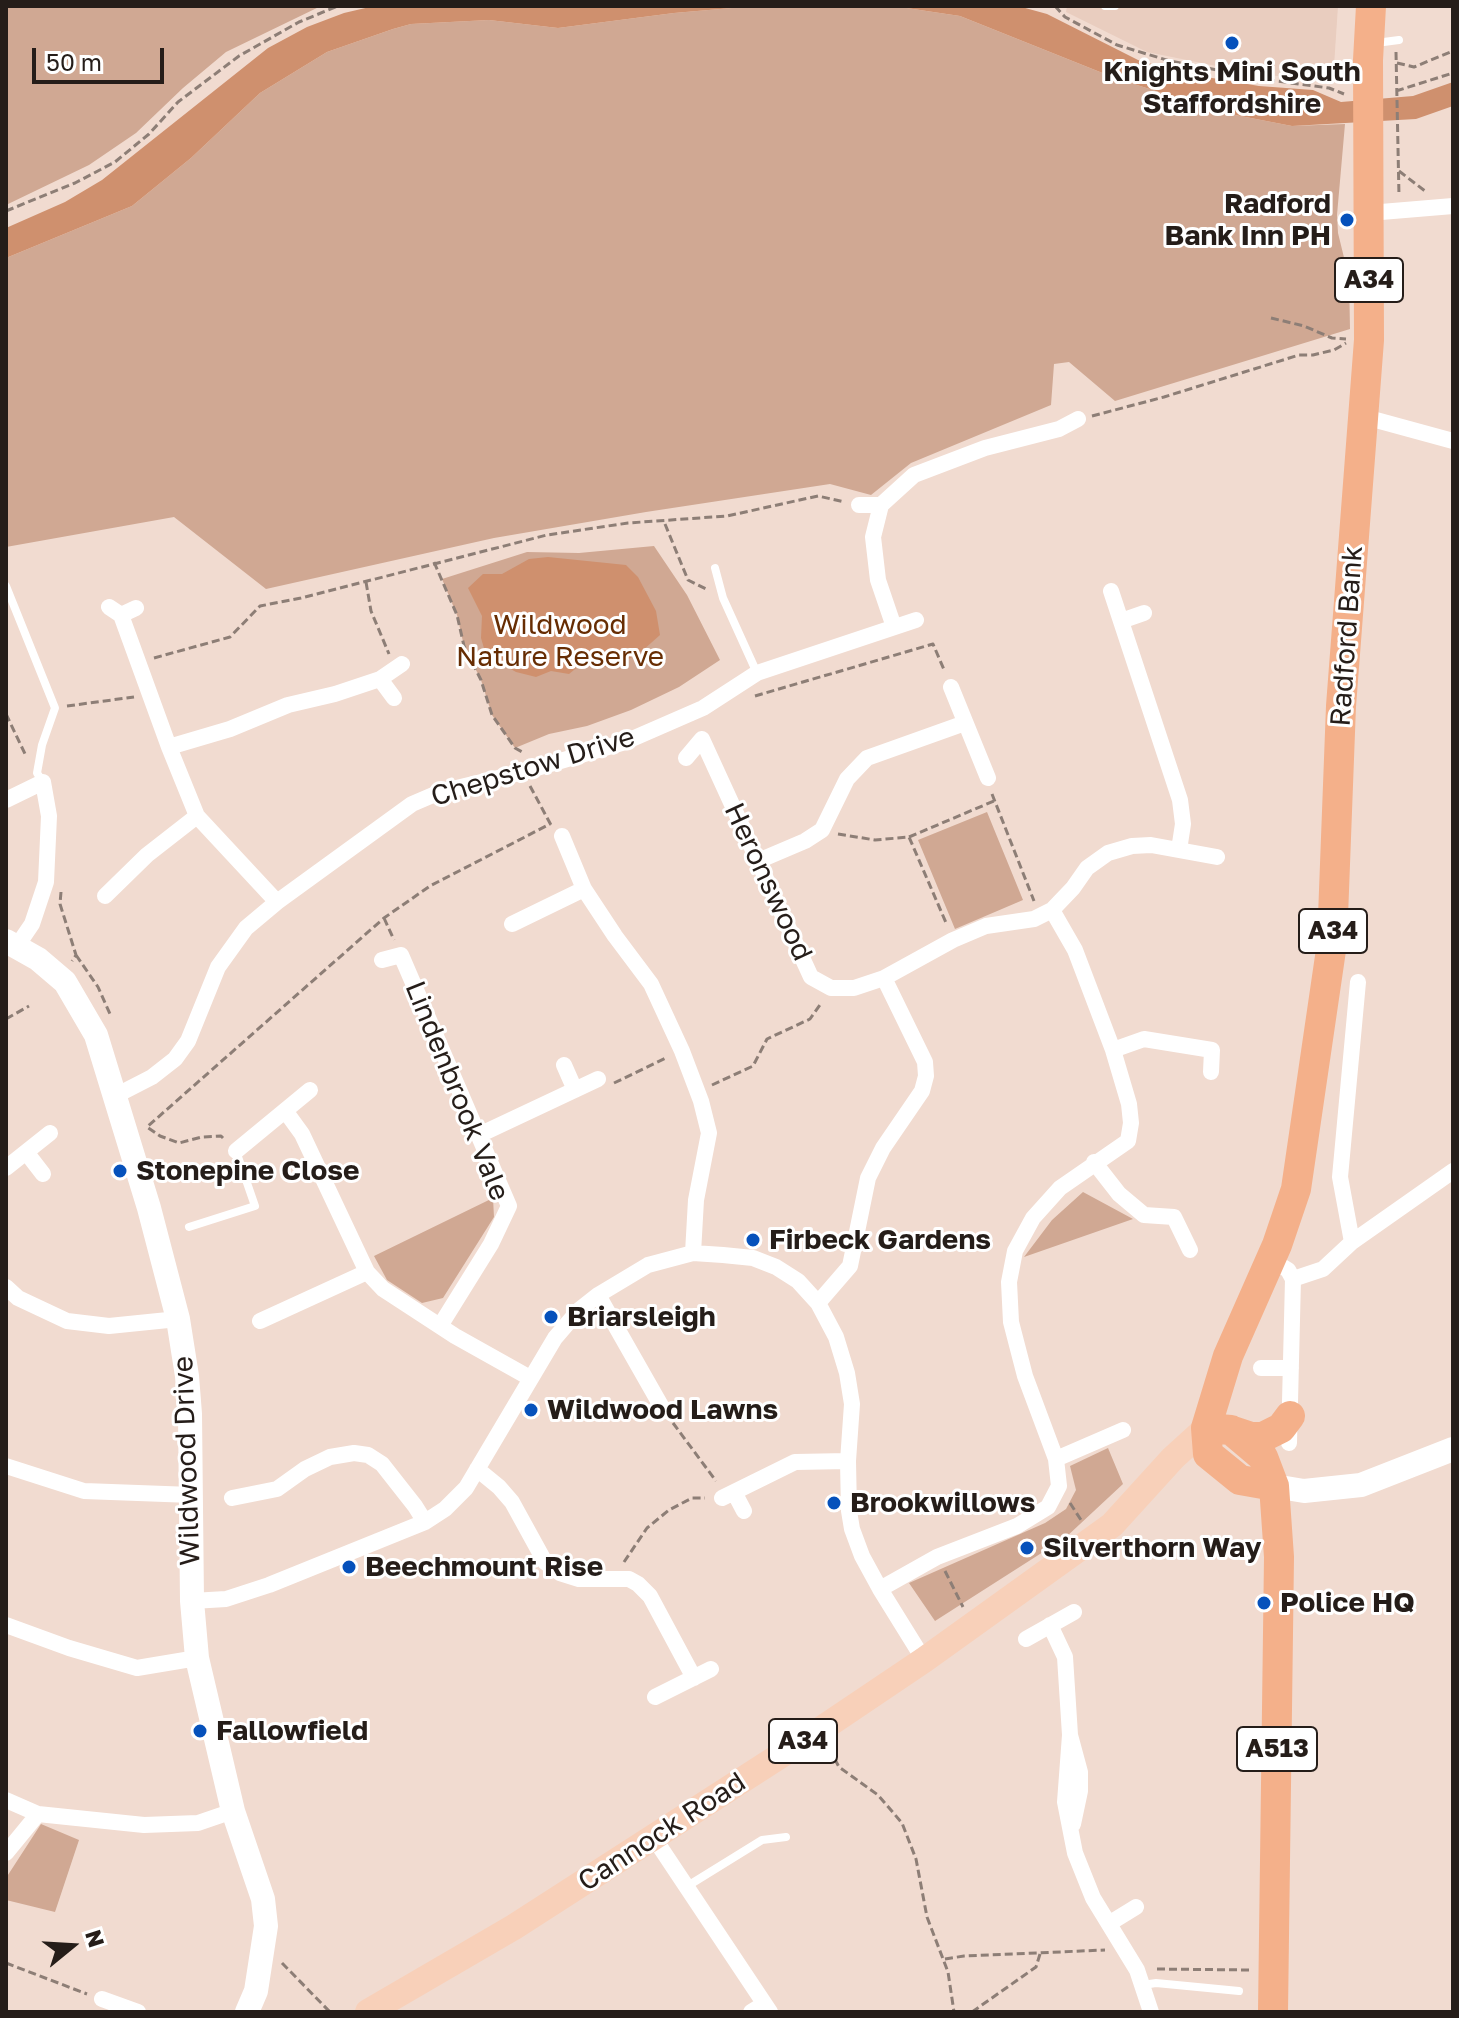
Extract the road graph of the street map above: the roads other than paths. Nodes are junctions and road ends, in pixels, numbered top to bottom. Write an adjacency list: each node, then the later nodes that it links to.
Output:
1 (1105, 6): 2 (lane)
2 (1115, 6)
3 (1371, 6): 5 (highway, Radford Bank / A34)
4 (1399, 40): 5 (lane)
5 (1378, 56): 7 (highway, Radford Bank / A34)
6 (1449, 206): 7 (street)
7 (1369, 213): 8 (highway, Radford Bank / A34)
8 (1365, 417): 10 (street); 66 (highway, Radford Bank / A34)
9 (1078, 419): 12 (street)
10 (1453, 441)
11 (859, 505): 12 (street)
12 (881, 505): 20 (street)
13 (715, 568): 22 (lane)
14 (6, 586): 29 (lane)
15 (1111, 591): 19 (street)
16 (122, 610): 27 (street)
17 (1144, 613): 19 (street)
18 (916, 620): 20 (street, Chepstow Drive)
19 (1121, 621): 34 (street)
20 (894, 627): 22 (street, Chepstow Drive)
21 (399, 666): 23 (street)
22 (757, 673): 39 (street, Chepstow Drive)
23 (380, 679): 25 (street); 27 (street)
24 (951, 687): 26 (street)
25 (394, 698)
26 (965, 723): 30 (street); 36 (street)
27 (169, 747): 32 (street)
28 (686, 758): 36 (street, Heronswood)
29 (40, 777): 31 (street); 42 (street)
30 (988, 778)
31 (6, 800)
32 (197, 816): 38 (street); 39 (street)
33 (556, 830): 37 (street)
34 (1179, 850): 35 (street, Heronswood); 40 (street, Heronswood)
35 (1217, 857)
36 (758, 861): 44 (street, Heronswood)
37 (584, 889): 41 (street); 65 (street)
38 (105, 896)
39 (277, 902): 52 (street, Chepstow Drive)
40 (1052, 910): 44 (street, Heronswood); 46 (street)
41 (512, 924)
42 (12, 944): 52 (street, Wildwood Drive)
43 (382, 960): 55 (street, Lindenbrook Vale)
44 (884, 978): 71 (street)
45 (1358, 982): 63 (street)
46 (1113, 1050): 48 (street); 58 (street)
47 (564, 1065): 51 (street)
48 (1211, 1072)
49 (598, 1079): 51 (street)
50 (310, 1090): 53 (street)
51 (575, 1090): 55 (street)
52 (115, 1096): 72 (street, Wildwood Drive)
53 (286, 1112): 56 (street); 67 (street)
54 (50, 1133): 57 (street)
55 (479, 1135): 74 (street, Lindenbrook Vale)
56 (236, 1151): 62 (lane)
57 (26, 1152): 59 (street); 61 (street)
58 (1094, 1162): 64 (street); 83 (street)
59 (6, 1168)
60 (1453, 1171): 63 (street)
61 (43, 1174)
62 (189, 1227)
63 (1352, 1242): 68 (street)
64 (1190, 1250)
65 (693, 1253): 70 (street, Wildwood Drive); 71 (street, Wildwood Drive)
66 (1270, 1259): 68 (street); 79 (highway, Radford Bank / A34)
67 (367, 1272): 73 (street); 74 (street)
68 (1293, 1279): 76 (street)
69 (6, 1287): 72 (street)
70 (598, 1295): 77 (street, Wildwood Drive); 78 (street)
71 (818, 1303): 84 (street, Wildwood Drive)
72 (178, 1319): 88 (street, Wildwood Drive)
73 (260, 1321)
74 (440, 1326): 77 (street)
75 (1261, 1368): 76 (street)
76 (1291, 1368): 81 (street)
77 (530, 1378): 86 (street, Wildwood Drive)
78 (664, 1411)
79 (1218, 1429): 81 (highway); 87 (highway); 99 (main road, Cannock Road / A34)
80 (1123, 1430): 83 (street)
81 (1290, 1430)
82 (1453, 1449): 87 (street)
83 (1056, 1459): 92 (street)
84 (848, 1461): 90 (street); 92 (street, Wildwood Drive)
85 (6, 1466): 88 (street)
86 (477, 1469): 91 (street, Wildwood Drive); 101 (street)
87 (1274, 1486): 120 (highway, A513)
88 (192, 1495): 93 (street, Wildwood Drive)
89 (232, 1498): 91 (street)
90 (744, 1511)
91 (425, 1522): 93 (street, Wildwood Drive)
92 (880, 1589): 99 (street, Wildwood Drive)
93 (192, 1601): 98 (street, Wildwood Drive)
94 (1074, 1612): 96 (street)
95 (6, 1625): 98 (street)
96 (1050, 1625): 97 (street); 111 (street)
97 (1026, 1639)
98 (197, 1658): 104 (street, Wildwood Drive)
99 (924, 1660): 107 (main road, Cannock Road / A34)
100 (711, 1669): 101 (street)
101 (694, 1678): 102 (street)
102 (655, 1697)
103 (6, 1800): 105 (street)
104 (233, 1811): 105 (street); 117 (street, Wildwood Drive)
105 (38, 1814): 108 (street)
106 (786, 1837): 109 (lane)
107 (654, 1838): 109 (street); 118 (main road, Cannock Road / A34)
108 (6, 1853)
109 (686, 1887): 115 (street)
110 (1136, 1907): 111 (street)
111 (1110, 1923): 112 (street)
112 (1140, 1978): 113 (lane); 119 (street)
113 (1239, 1991)
114 (102, 1999): 116 (street)
115 (762, 2009)
116 (138, 2012)
117 (247, 2012)
118 (368, 2012)
119 (1151, 2012)
120 (1273, 2012)

